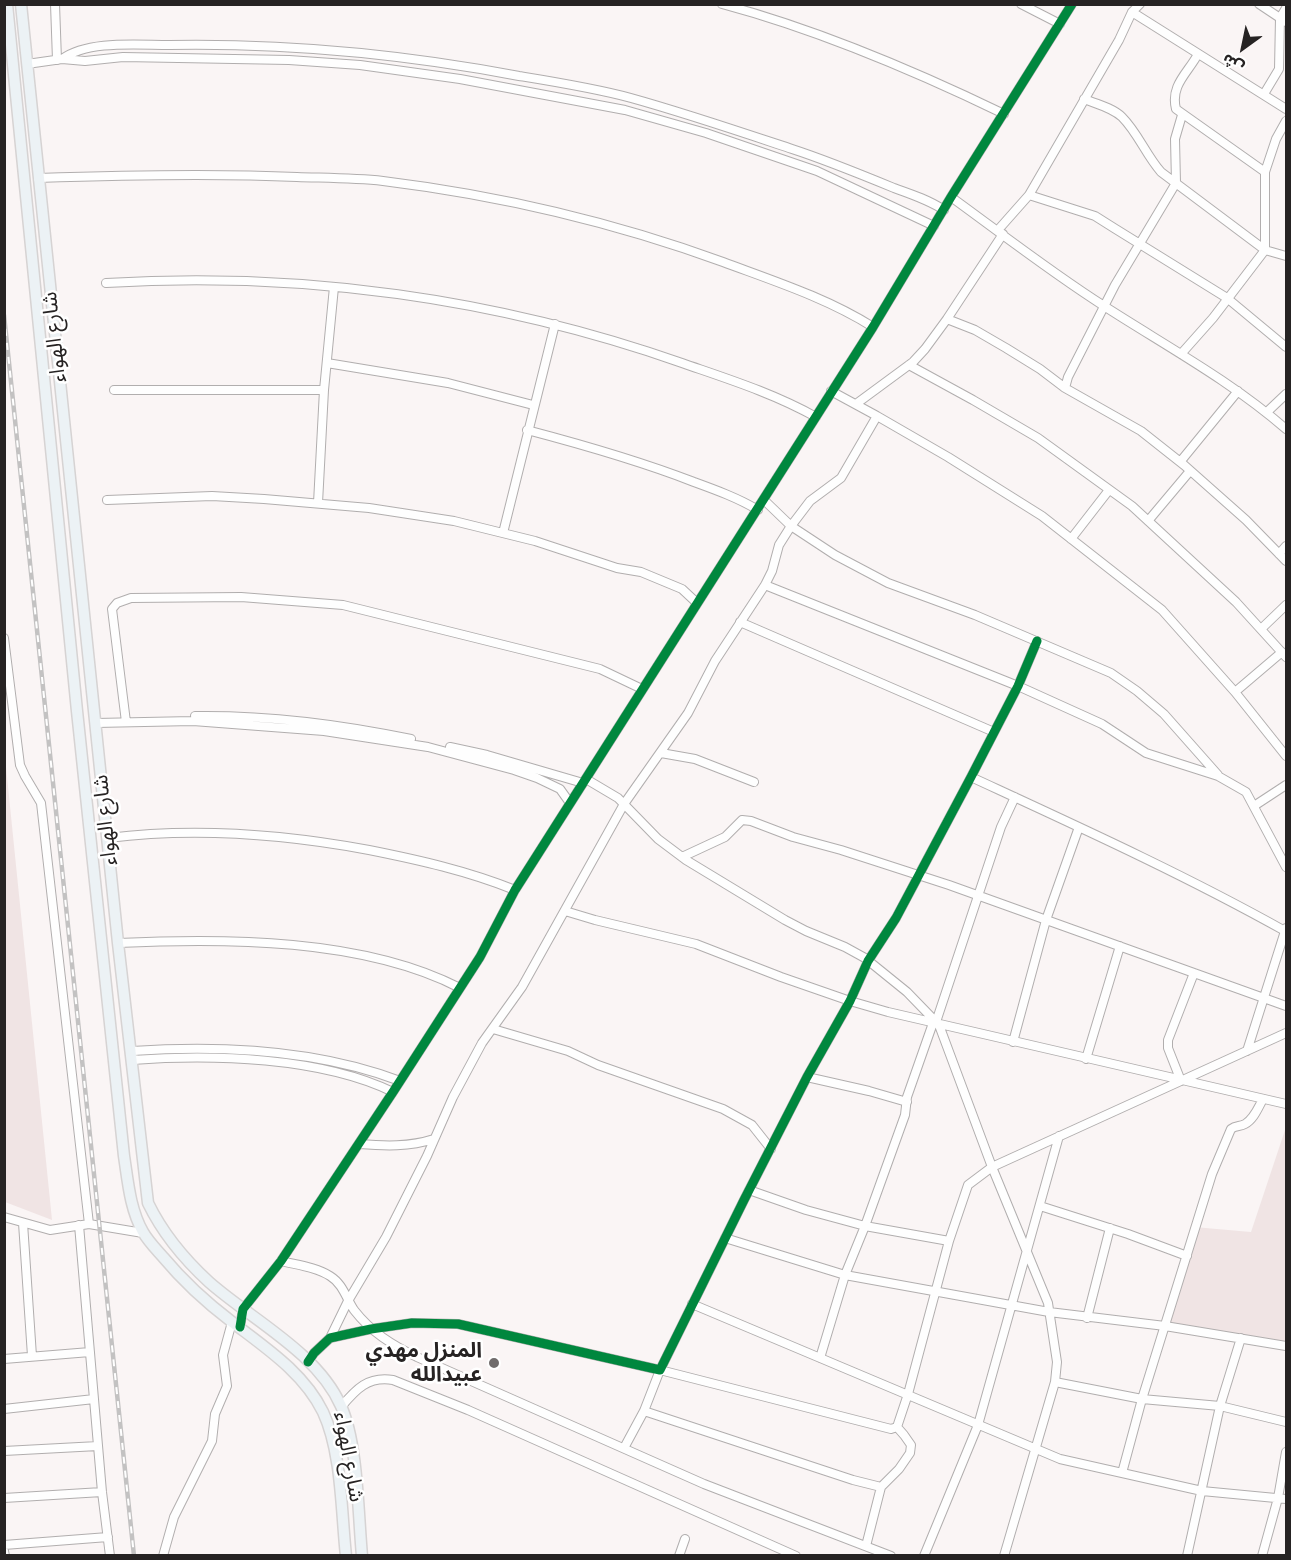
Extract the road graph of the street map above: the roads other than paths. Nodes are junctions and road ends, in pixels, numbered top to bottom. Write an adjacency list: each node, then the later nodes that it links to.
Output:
1 (8, 4): 141 (main road, شارع الهواء)
2 (21, 4): 15 (main road, شارع الهواء)
3 (55, 4): 14 (street)
4 (722, 4): 19 (street)
5 (1021, 4): 12 (street)
6 (1072, 4): 12 (street)
7 (1140, 4): 10 (street)
8 (1259, 4): 11 (street)
9 (1287, 8): 11 (street)
10 (1132, 12): 13 (street); 17 (street)
11 (1283, 20): 16 (street)
12 (1060, 24): 19 (street)
13 (1198, 54): 16 (street); 20 (street)
14 (60, 60): 15 (street); 27 (street); 28 (street)
15 (27, 64): 23 (main road, شارع الهواء)
16 (1264, 94): 18 (street)
17 (1084, 99): 24 (street); 25 (street)
18 (1287, 109)
19 (1004, 114): 26 (street)
20 (1182, 115): 22 (street); 24 (street)
21 (1287, 121): 22 (street)
22 (1265, 172): 31 (street)
23 (38, 178): 39 (street); 83 (main road, شارع الهواء)
24 (1176, 183): 30 (street); 31 (street)
25 (1029, 195): 29 (street); 30 (street)
26 (951, 197): 27 (street); 29 (street)
27 (944, 210): 28 (street)
28 (934, 226): 39 (street)
29 (1000, 232): 36 (street); 37 (street)
30 (1141, 244): 35 (street); 36 (street)
31 (1265, 250): 32 (street); 35 (street)
32 (1287, 256)
33 (106, 283): 34 (street)
34 (334, 287): 38 (street); 42 (street)
35 (1227, 298): 40 (street); 41 (street)
36 (1104, 306): 41 (street); 44 (street)
37 (947, 319): 43 (street); 44 (street)
38 (555, 324): 51 (street); 54 (street)
39 (873, 327): 48 (street)
40 (1287, 347)
41 (1181, 354): 47 (street)
42 (327, 363): 46 (street); 51 (street)
43 (909, 365): 50 (street); 59 (street)
44 (1065, 388): 57 (street)
45 (114, 390): 46 (street)
46 (324, 390): 62 (street)
47 (1238, 391): 52 (street); 57 (street)
48 (831, 392): 50 (street); 54 (street)
49 (1287, 394): 52 (street)
50 (856, 404): 53 (street)
51 (533, 405): 56 (street)
52 (1267, 412): 55 (street)
53 (877, 416): 65 (street); 67 (street)
54 (816, 417): 61 (street)
55 (1287, 429)
56 (527, 430): 63 (street); 66 (street)
57 (1180, 462): 58 (street)
58 (1190, 471): 64 (street); 69 (street)
59 (1109, 490): 64 (street); 67 (street)
60 (106, 500): 62 (street)
61 (764, 500): 63 (street); 65 (street)
62 (318, 503): 66 (street)
63 (758, 510): 72 (street)
64 (1148, 521): 75 (street)
65 (791, 526): 71 (street); 77 (street)
66 (503, 533): 72 (street)
67 (1071, 539): 81 (street)
68 (1287, 546): 69 (street)
69 (1279, 554): 70 (street)
70 (1287, 561)
71 (765, 585): 74 (street); 79 (street)
72 (697, 603): 80 (street)
73 (1287, 605): 75 (street)
74 (740, 622): 84 (street); 85 (street)
75 (1261, 629): 78 (street)
76 (4, 638): 137 (street)
77 (1037, 641): 79 (street); 87 (street)
78 (1284, 654): 81 (street)
79 (1018, 686): 84 (street); 87 (street)
80 (642, 689): 82 (street); 89 (street)
81 (1236, 692): 86 (street)
82 (127, 722): 83 (street); 89 (street); 93 (street)
83 (96, 723): 97 (main road, شارع الهواء)
84 (994, 732): 88 (street)
85 (661, 753): 90 (street); 94 (street)
86 (1287, 756)
87 (1218, 776): 95 (street)
88 (971, 777): 92 (street); 100 (street)
89 (585, 781): 93 (street); 94 (street)
90 (754, 782)
91 (1287, 785): 95 (street)
92 (1015, 797): 96 (street); 102 (street)
93 (570, 803): 101 (street)
94 (624, 804): 98 (street); 103 (street)
95 (1254, 806): 99 (street)
96 (1079, 827): 104 (street); 105 (street)
97 (108, 838): 101 (street); 106 (main road, شارع الهواء)
98 (682, 857): 100 (street); 108 (street)
99 (1287, 867)
100 (918, 874): 102 (street); 108 (street)
101 (515, 890): 110 (street)
102 (979, 896): 104 (street); 114 (street)
103 (565, 911): 112 (street); 115 (street)
104 (1046, 920): 107 (street); 117 (street)
105 (1286, 929): 111 (street)
106 (118, 943): 110 (street); 119 (main road, شارع الهواء)
107 (1120, 946): 109 (street); 120 (street)
108 (868, 961): 112 (street); 114 (street)
109 (1194, 973): 111 (street); 123 (street)
110 (460, 988): 122 (street)
111 (1263, 999): 113 (street); 118 (street)
112 (850, 1001): 114 (street); 121 (street)
113 (1287, 1006)
114 (936, 1023): 117 (street); 126 (street); 132 (street)
115 (493, 1029): 129 (street); 131 (street)
116 (1287, 1033): 118 (street)
117 (1013, 1042): 120 (street)
118 (1246, 1051): 123 (street)
119 (132, 1056): 122 (street); 124 (street); 152 (main road, شارع الهواء)
120 (1086, 1059): 123 (street)
121 (807, 1077): 126 (street); 131 (street)
122 (400, 1081): 124 (street)
123 (1181, 1081): 125 (street); 128 (street)
124 (393, 1092): 130 (street)
125 (1263, 1099): 127 (street); 145 (street)
126 (907, 1102): 139 (street)
127 (1287, 1104)
128 (1059, 1136): 132 (street); 134 (street)
129 (434, 1139): 130 (street); 149 (street)
130 (359, 1144): 146 (street)
131 (771, 1149): 133 (street)
132 (992, 1167): 143 (street); 144 (street)
133 (749, 1190): 139 (street); 142 (street)
134 (1040, 1206): 140 (street); 144 (street)
135 (4, 1217): 136 (street)
136 (22, 1223): 138 (street); 162 (street)
137 (89, 1224): 138 (street); 141 (street)
138 (79, 1225): 161 (street)
139 (865, 1226): 143 (street); 147 (street)
140 (1110, 1228): 145 (street); 154 (street)
141 (143, 1233): 155 (main road, شارع الهواء)
142 (725, 1238): 147 (street); 150 (street)
143 (949, 1241): 148 (street)
144 (1027, 1252): 151 (street); 153 (street)
145 (1186, 1256): 156 (street)
146 (281, 1261): 149 (street); 152 (street)
147 (845, 1275): 148 (street); 163 (street)
148 (936, 1290): 151 (street); 168 (street)
149 (348, 1301): 157 (street); 158 (street)
150 (692, 1304): 163 (street); 166 (street)
151 (1012, 1306): 153 (street); 176 (street)
152 (243, 1309): 155 (street); 165 (main road, شارع الهواء)
153 (1049, 1312): 154 (street); 167 (street)
154 (1087, 1318): 156 (street)
155 (236, 1325): 197 (street); 198 (main road, شارع الهواء)
156 (1165, 1326): 159 (street); 169 (street)
157 (371, 1329): 158 (street); 166 (street); 179 (street)
158 (330, 1338): 165 (street)
159 (1241, 1338): 160 (street); 171 (street)
160 (1287, 1346)
161 (90, 1352): 162 (street); 170 (street)
162 (32, 1356): 164 (street)
163 (820, 1358): 168 (street)
164 (4, 1359)
165 (308, 1362): 172 (main road, شارع الهواء)
166 (660, 1370): 174 (street); 177 (street)
167 (1055, 1382): 169 (street); 180 (street)
168 (908, 1394): 176 (street); 177 (street)
169 (1142, 1399): 171 (street); 183 (street)
170 (94, 1400): 173 (street); 178 (street)
171 (1220, 1406): 175 (street); 185 (street)
172 (341, 1407): 199 (main road, شارع الهواء); 201 (street)
173 (4, 1409)
174 (644, 1411): 179 (street); 184 (street)
175 (1287, 1422)
176 (978, 1425): 180 (street); 203 (street)
177 (897, 1427): 184 (street)
178 (98, 1446): 181 (street); 186 (street)
179 (624, 1448): 192 (street)
180 (1034, 1449): 183 (street); 204 (street)
181 (4, 1451)
182 (1287, 1452): 188 (street)
183 (1122, 1473): 185 (street)
184 (881, 1486): 192 (street)
185 (1202, 1491): 188 (street); 205 (street)
186 (102, 1492): 187 (street); 189 (street)
187 (4, 1498)
188 (1282, 1498): 194 (street)
189 (108, 1537): 191 (street); 196 (street)
190 (685, 1539): 200 (street)
191 (4, 1545)
192 (866, 1546): 202 (street)
193 (4, 1551): 195 (street)
194 (1264, 1555)
195 (5, 1556)
196 (110, 1556)
197 (163, 1556)
198 (345, 1556)
199 (362, 1556)
200 (679, 1556)
201 (796, 1556)
202 (891, 1556)
203 (924, 1556)
204 (1004, 1556)
205 (1187, 1556)

